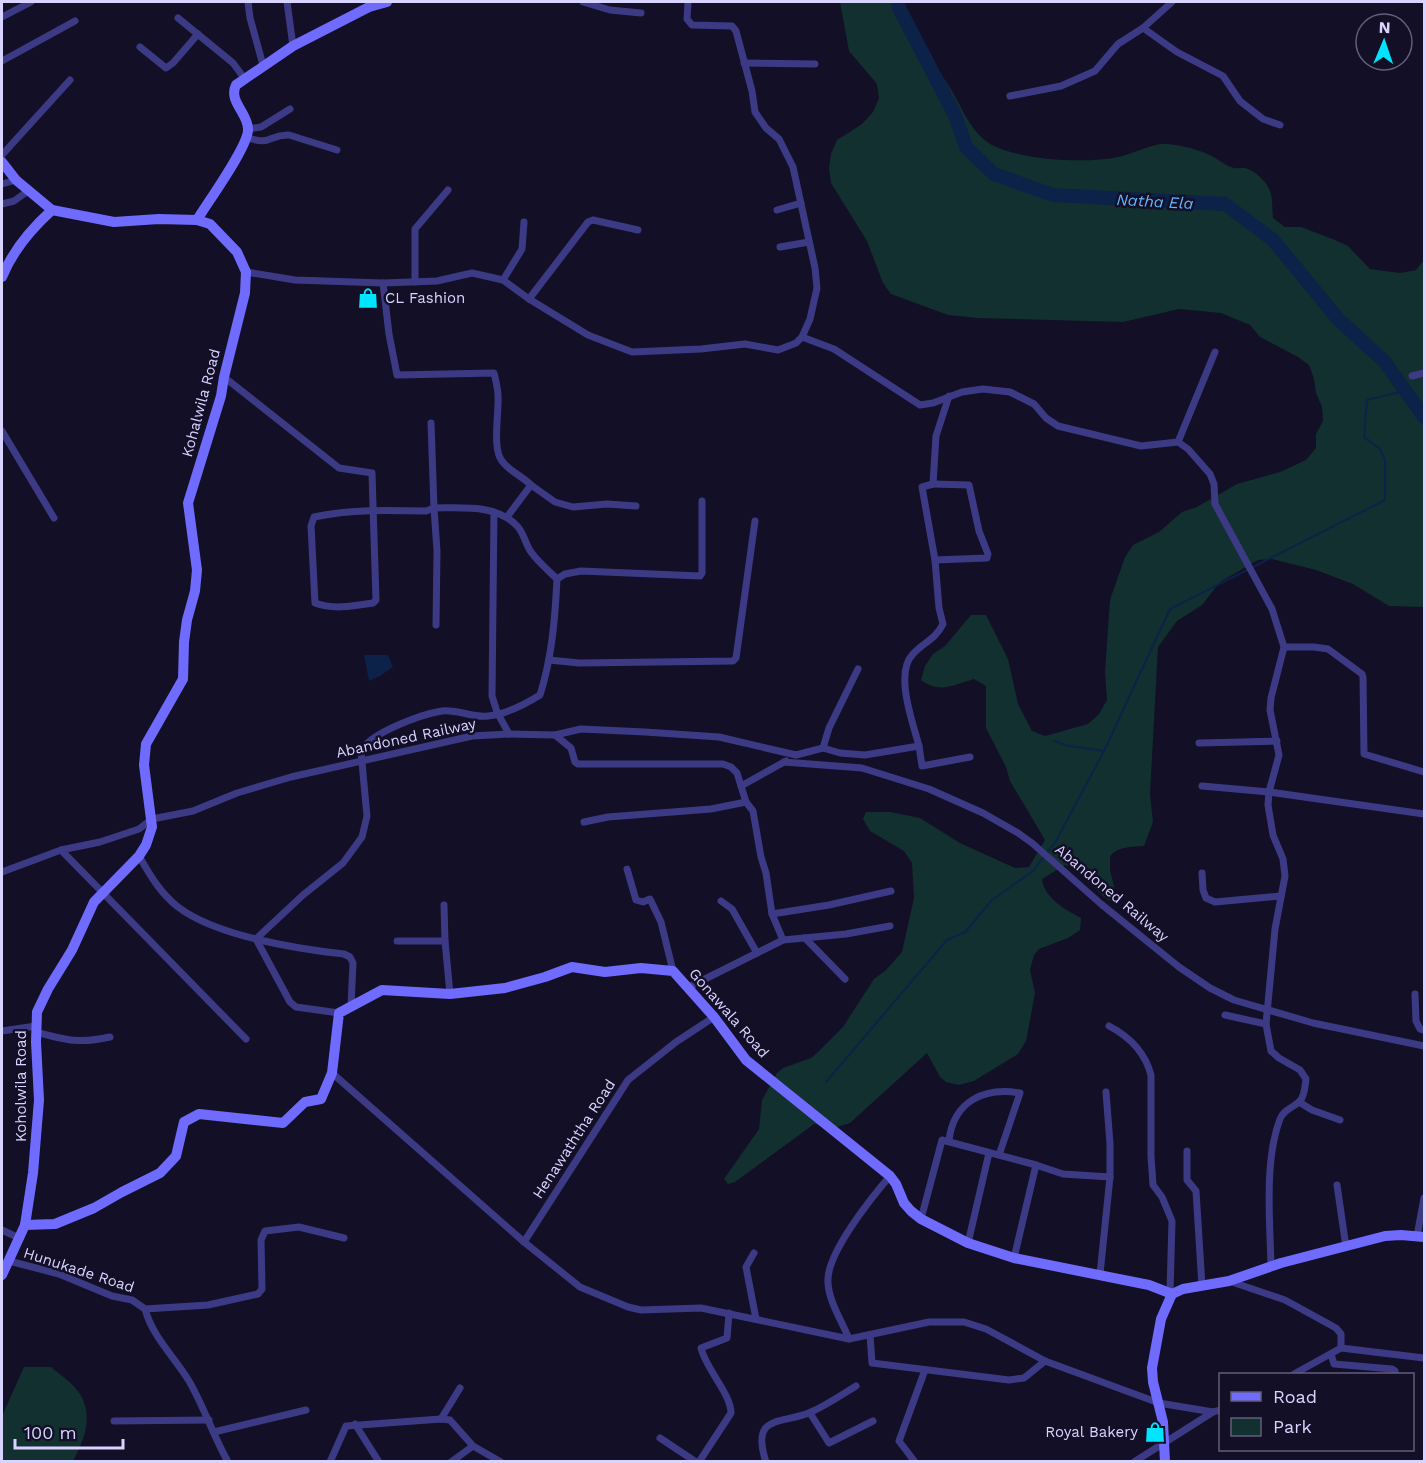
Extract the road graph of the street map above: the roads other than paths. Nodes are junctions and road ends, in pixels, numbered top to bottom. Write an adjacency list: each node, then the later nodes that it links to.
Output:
1 (31, 2): 12 (street)
2 (248, 2): 22 (street)
3 (287, 2): 17 (street)
4 (387, 2): 9 (street)
5 (583, 2): 10 (street)
6 (611, 2): 10 (street)
7 (688, 2): 20 (street)
8 (1172, 2): 15 (street)
9 (368, 4): 17 (street)
10 (610, 10): 11 (street)
11 (641, 13)
12 (2, 18)
13 (178, 18): 16 (street)
14 (75, 21): 19 (street)
15 (1143, 28): 25 (street); 27 (street)
16 (198, 34): 18 (street); 23 (street)
17 (293, 46): 22 (street)
18 (140, 47)
19 (2, 62)
20 (744, 63): 21 (street); 36 (street)
21 (815, 64)
22 (263, 65): 23 (street)
23 (244, 78): 28 (street)
24 (70, 80): 30 (street)
25 (1010, 96)
26 (290, 109): 28 (street)
27 (1280, 125)
28 (247, 133): 29 (street); 40 (street)
29 (336, 150)
30 (2, 155)
31 (2, 162): 32 (street)
32 (16, 180): 33 (street); 35 (street)
33 (2, 184)
34 (448, 190): 48 (street)
35 (28, 192): 37 (street); 38 (street)
36 (801, 203): 39 (street); 43 (street)
37 (2, 204)
38 (52, 210): 40 (street); 46 (street)
39 (777, 210)
40 (197, 220): 45 (street)
41 (524, 222): 47 (street)
42 (638, 230): 50 (street)
43 (809, 242): 44 (street); 51 (street)
44 (780, 247)
45 (246, 272): 49 (street); 54 (street, Kohalwila Road)
46 (2, 277)
47 (503, 280): 48 (street); 50 (street)
48 (415, 282): 49 (street)
49 (383, 283): 60 (street)
50 (529, 299): 51 (street)
51 (802, 338): 56 (street)
52 (1215, 351): 59 (street)
53 (1425, 373): 55 (street)
54 (224, 376): 65 (street); 93 (street, Kohalwila Road)
55 (1412, 376)
56 (949, 396): 59 (street); 61 (street)
57 (431, 423): 64 (street)
58 (2, 431): 68 (street)
59 (1178, 442): 73 (street)
60 (531, 484): 63 (street); 67 (street)
61 (933, 484): 70 (street); 70 (street)
62 (702, 501): 71 (street)
63 (636, 506)
64 (434, 508): 65 (street); 66 (street); 72 (street)
65 (374, 510): 65 (street)
66 (494, 512): 67 (street); 76 (street)
67 (507, 517): 71 (street)
68 (54, 519)
69 (755, 521): 74 (street)
70 (935, 560): 81 (street)
71 (557, 579): 74 (street)
72 (436, 624)
73 (1284, 647): 79 (street); 87 (street)
74 (549, 660): 76 (street)
75 (858, 669): 82 (street)
76 (498, 714): 77 (street); 85 (street)
77 (509, 734): 78 (street, Abandoned Railway); 85 (street, Abandoned Railway)
78 (555, 735): 83 (street, Abandoned Railway); 88 (street)
79 (1277, 741): 80 (street); 90 (street)
80 (1199, 743)
81 (919, 746): 82 (street, Abandoned Railway); 84 (street)
82 (823, 748): 83 (street, Abandoned Railway)
83 (796, 755): 86 (street)
84 (970, 757)
85 (362, 761): 93 (street, Abandoned Railway); 108 (street)
86 (784, 762): 88 (street); 119 (street, Abandoned Railway)
87 (1425, 772)
88 (741, 786): 91 (street)
89 (1202, 786): 90 (street)
90 (1269, 792): 92 (street); 102 (street)
91 (746, 801): 94 (street); 105 (street)
92 (1425, 814)
93 (152, 819): 95 (street, Abandoned Railway); 96 (street, Koholwila Road)
94 (584, 822)
95 (62, 850): 98 (street, Abandoned Railway); 101 (street)
96 (139, 856): 101 (street, Koholwila Road); 108 (street)
97 (627, 869): 113 (street)
98 (2, 872)
99 (1202, 873): 102 (street)
100 (891, 891): 105 (street)
101 (104, 894): 125 (street, Koholwila Road); 129 (street)
102 (1281, 896): 119 (street)
103 (721, 901): 112 (street)
104 (444, 905): 111 (street)
105 (772, 914): 109 (street)
106 (890, 926): 107 (street)
107 (805, 938): 109 (street); 114 (street)
108 (256, 939): 118 (street); 120 (street)
109 (783, 940): 112 (street)
110 (397, 941): 111 (street)
111 (445, 941): 116 (street)
112 (757, 953): 115 (street)
113 (673, 971): 115 (street, Gonawala Road); 116 (street, Gonawala Road)
114 (845, 979)
115 (689, 987): 122 (street, Gonawala Road)
116 (450, 994): 118 (street, Gonawala Road)
117 (1415, 994): 126 (street)
118 (351, 1006): 120 (street, Gonawala Road)
119 (1267, 1010): 123 (street); 130 (street, Abandoned Railway)
120 (339, 1013): 131 (street)
121 (1226, 1015): 123 (street)
122 (714, 1017): 140 (street, Gonawala Road); 150 (street, Henawaththa Road)
123 (1266, 1024): 133 (street)
124 (1109, 1026): 161 (street)
125 (36, 1029): 127 (street); 128 (street); 145 (street, Koholwila Road)
126 (1425, 1030)
127 (2, 1031)
128 (110, 1037)
129 (246, 1039)
130 (1425, 1046)
131 (332, 1073): 145 (street); 150 (street)
132 (1106, 1092): 141 (street)
133 (1299, 1102): 134 (street); 156 (street)
134 (1340, 1120)
135 (948, 1140): 137 (street); 138 (street); 144 (street)
136 (1187, 1151): 160 (street)
137 (989, 1153): 138 (street); 151 (street)
138 (999, 1155): 139 (street)
139 (1036, 1165): 141 (street); 154 (street)
140 (890, 1176): 144 (street); 166 (street)
141 (1110, 1177): 158 (street)
142 (1337, 1185): 152 (street)
143 (1425, 1198): 147 (street)
144 (921, 1219): 151 (street)
145 (26, 1225): 148 (street, Koholwila Road)
146 (2, 1230): 148 (street)
147 (1421, 1236): 152 (street)
148 (19, 1238): 155 (street, Koholwila Road)
149 (344, 1238): 162 (street)
150 (524, 1242): 163 (street)
151 (968, 1243): 154 (street)
152 (1346, 1247): 156 (street)
153 (754, 1253): 164 (street)
154 (1014, 1258): 158 (street)
155 (9, 1261): 157 (street, Koholwila Road); 162 (street, Hunukade Road)
156 (1271, 1266): 159 (street)
157 (2, 1275)
158 (1100, 1275): 161 (street)
159 (1229, 1281): 160 (street); 167 (street)
160 (1202, 1286): 161 (street)
161 (1171, 1293): 176 (street)
162 (146, 1309): 181 (street, Hunukade Road)
163 (729, 1313): 164 (street); 194 (street)
164 (756, 1319): 166 (street)
165 (870, 1335): 166 (street); 170 (street); 171 (street)
166 (849, 1339)
167 (1341, 1348): 168 (street); 169 (street)
168 (1331, 1354): 172 (street); 173 (street)
169 (1425, 1358)
170 (1045, 1361): 171 (street); 176 (street)
171 (925, 1370): 196 (street)
172 (1296, 1373)
173 (1395, 1373)
174 (856, 1386): 179 (street)
175 (460, 1388): 180 (street)
176 (1159, 1403): 178 (street); 187 (street)
177 (306, 1410): 185 (street)
178 (1217, 1411): 187 (street)
179 (810, 1413): 183 (street); 195 (street)
180 (441, 1419): 184 (street); 188 (street)
181 (209, 1420): 182 (street); 185 (street, Hunukade Road)
182 (114, 1421)
183 (873, 1421)
184 (355, 1424): 190 (street); 191 (street)
185 (214, 1432): 189 (street, Hunukade Road)
186 (660, 1438): 194 (street)
187 (1166, 1441): 197 (street); 198 (street)
188 (473, 1446): 192 (street); 193 (street)
189 (228, 1461)
190 (330, 1461)
191 (379, 1461)
192 (451, 1461)
193 (501, 1461)
194 (697, 1461)
195 (766, 1461)
196 (915, 1461)
197 (1134, 1461)
198 (1166, 1461)

